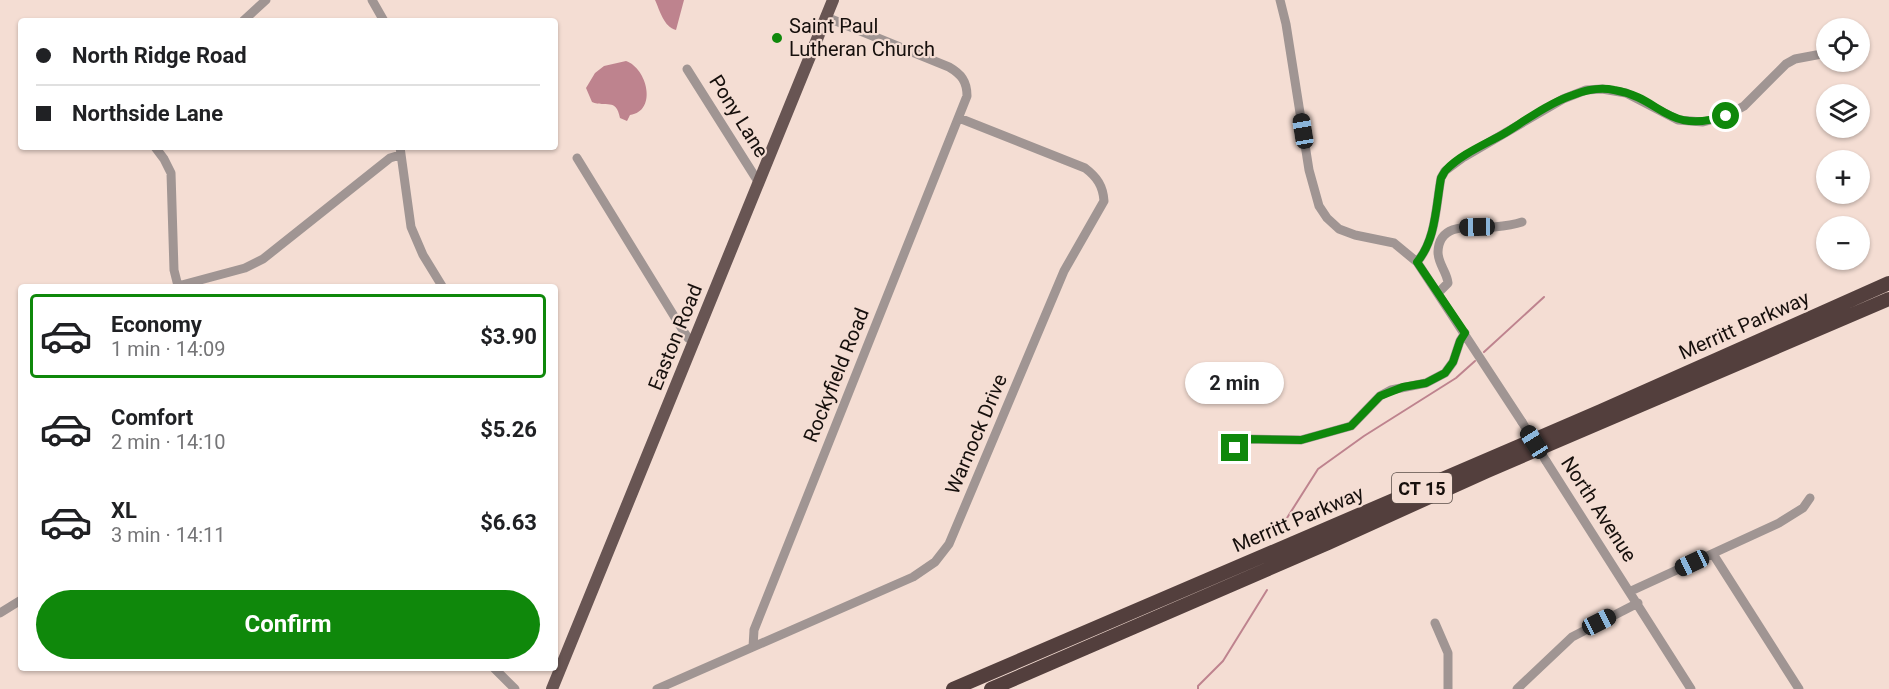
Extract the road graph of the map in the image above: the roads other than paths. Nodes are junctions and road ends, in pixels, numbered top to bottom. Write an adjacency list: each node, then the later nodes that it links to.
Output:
1 (266, 0): 6 (street)
2 (372, 0): 7 (street)
3 (833, 0): 5 (main road, Easton Road)
4 (1280, 0): 16 (street, North Avenue)
5 (826, 17): 10 (street, Rockyfield Road); 14 (main road, Easton Road)
6 (246, 18)
7 (382, 18)
8 (1816, 55): 16 (street)
9 (687, 69): 14 (street, Pony Lane)
10 (959, 118): 33 (street, Rockyfield Road); 33 (street, Warnock Drive)
11 (157, 150): 18 (street)
12 (400, 151): 19 (street); 20 (street)
13 (578, 160): 24 (street)
14 (759, 183): 24 (main road, Easton Road)
15 (1522, 222): 21 (street)
16 (1417, 262): 21 (street, North Avenue)
17 (1889, 283): 38 (highway, Merritt Parkway / CT 15)
18 (178, 284)
19 (185, 284)
20 (441, 284)
21 (1438, 293): 23 (street, North Avenue)
22 (1889, 299): 39 (highway, Merritt Parkway / CT 15)
23 (1465, 333): 25 (street); 28 (street, North Avenue, bridge)
24 (694, 342): 36 (main road, Easton Road)
25 (1235, 448)
26 (1810, 498): 27 (street)
27 (1713, 554): 28 (street); 43 (street)
28 (1631, 591): 30 (street, North Avenue)
29 (18, 602): 31 (street)
30 (1638, 603): 41 (street); 42 (street, North Avenue)
31 (0, 613)
32 (1435, 623): 40 (street)
33 (753, 646): 37 (street, Warnock Drive)
34 (497, 671): 35 (street)
35 (515, 689)
36 (552, 689)
37 (657, 689)
38 (953, 689)
39 (991, 689)
40 (1448, 689)
41 (1517, 689)
42 (1691, 689)
43 (1799, 689)

